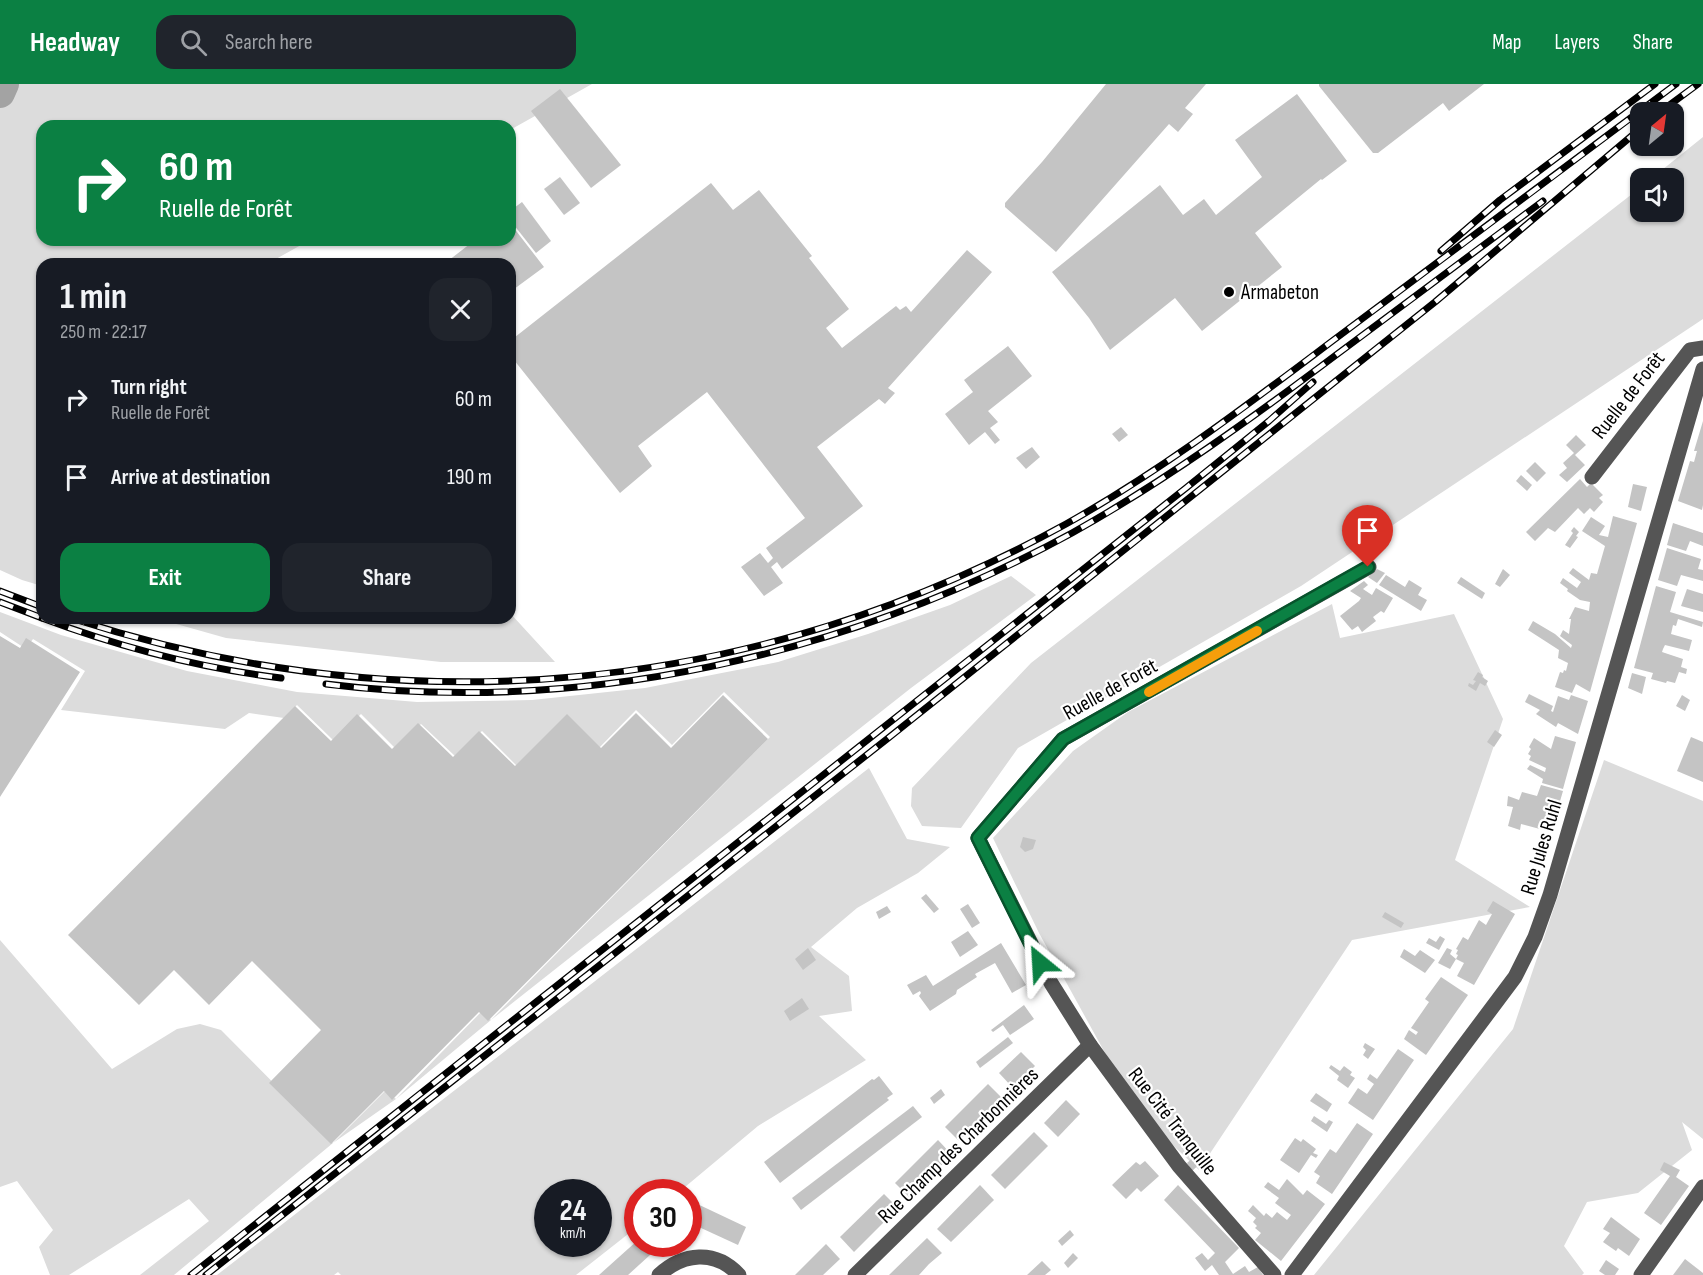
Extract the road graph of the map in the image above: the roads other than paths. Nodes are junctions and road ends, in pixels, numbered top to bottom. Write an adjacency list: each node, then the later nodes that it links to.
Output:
1 (1703, 348): 3 (street, Ruelle de Forêt)
2 (1702, 372): 12 (street, Rue Jules Ruhl)
3 (1592, 477)
4 (1368, 567): 5 (street, Ruelle de Forêt)
5 (1050, 983): 6 (street, Rue Cité Tranquille)
6 (1090, 1045): 10 (street, Rue Champ des Charbonnières); 11 (street, Rue Cité Tranquille)
7 (1703, 1187): 13 (street)
8 (659, 1275): 9 (street)
9 (739, 1275)
10 (855, 1275)
11 (1274, 1275)
12 (1292, 1275)
13 (1641, 1275)

